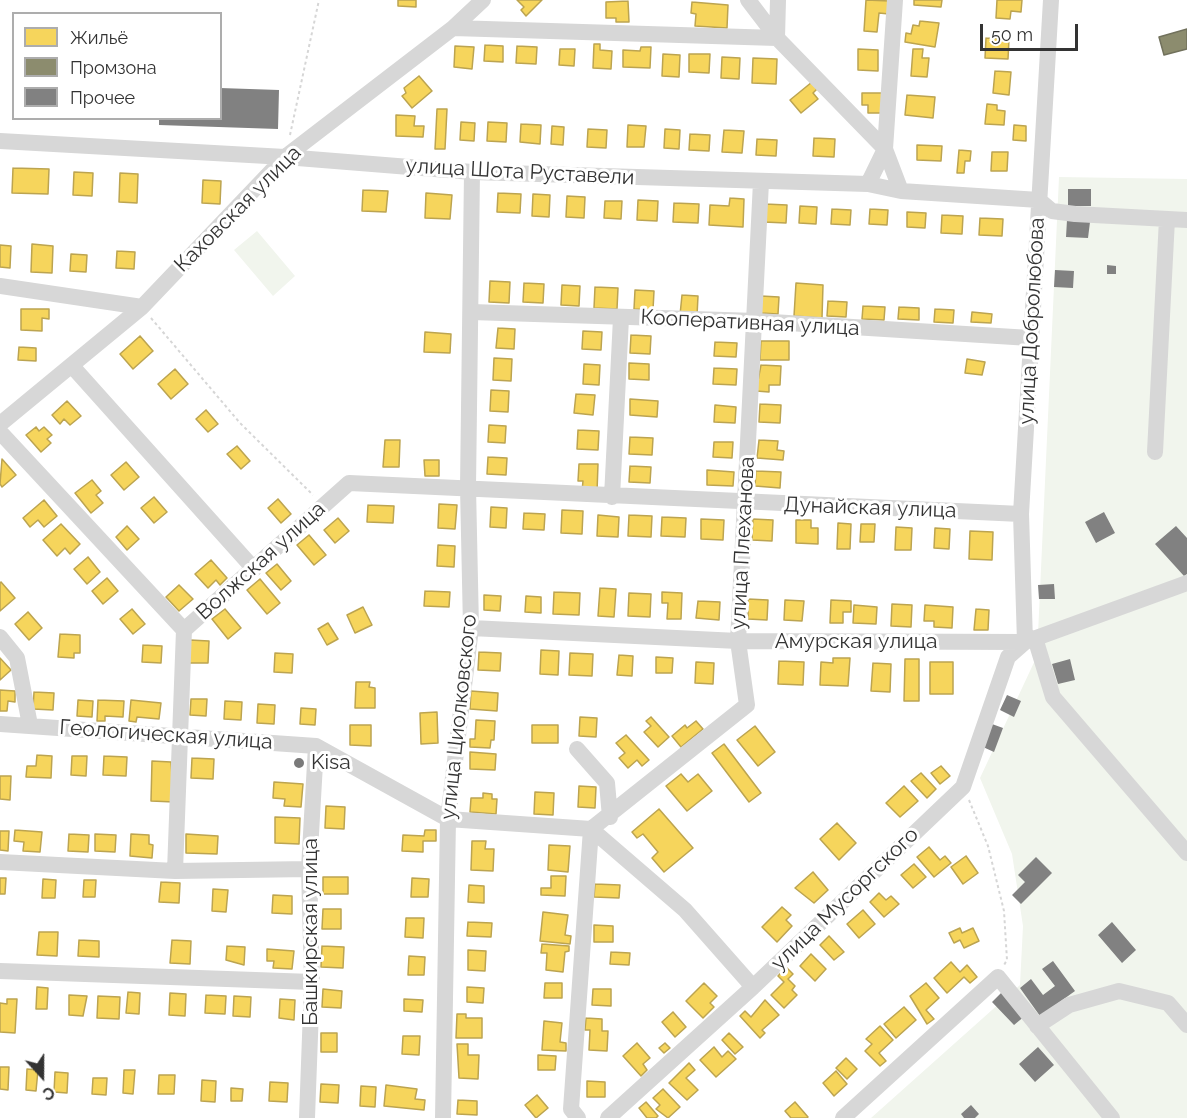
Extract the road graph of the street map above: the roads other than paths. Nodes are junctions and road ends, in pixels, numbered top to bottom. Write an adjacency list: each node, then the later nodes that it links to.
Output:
1 (483, 0): 6 (street, Каховская улица)
2 (748, 0): 7 (street)
3 (778, 0): 7 (street)
4 (895, 0): 9 (street)
5 (1054, 1): 15 (street, улица Добролюбова)
6 (453, 28): 7 (street); 10 (street, Каховская улица)
7 (777, 38): 9 (street)
8 (0, 141): 10 (street, улица Шота Руставели)
9 (885, 149): 13 (street); 14 (street)
10 (285, 157): 11 (street, улица Шота Руставели); 19 (street, Каховская улица)
11 (472, 172): 12 (street, улица Шота Руставели); 20 (street, улица Циолковского)
12 (761, 182): 13 (street, улица Шота Руставели); 22 (street, улица Плеханова)
13 (868, 184): 14 (street, улица Шота Руставели)
14 (901, 191): 15 (street, улица Шота Руставели)
15 (1039, 200): 16 (street); 23 (street, улица Добролюбова)
16 (1167, 219): 17 (street); 27 (street)
17 (1187, 220)
18 (0, 286): 19 (street)
19 (142, 307): 24 (street, Каховская улица)
20 (471, 312): 21 (street, Кооперативная улица); 28 (street, улица Циолковского)
21 (621, 318): 22 (street, Кооперативная улица); 29 (street)
22 (756, 321): 23 (street, Кооперативная улица); 30 (street, улица Плеханова)
23 (1030, 338): 31 (street, улица Добролюбова)
24 (72, 366): 25 (street, Каховская улица); 32 (street)
25 (0, 424)
26 (0, 432): 35 (street)
27 (1155, 452)
28 (468, 487): 29 (street, Дунайская улица); 32 (street, Волжская улица); 34 (street, улица Циолковского)
29 (612, 497): 30 (street, Дунайская улица)
30 (744, 502): 31 (street, Дунайская улица); 38 (street, улица Плеханова)
31 (1021, 514): 37 (street, улица Добролюбова)
32 (254, 569): 35 (street, Волжская улица)
33 (1187, 583): 37 (street)
34 (471, 628): 38 (street, Амурская улица); 45 (street, улица Циолковского)
35 (184, 630): 41 (street, Волжская улица)
36 (0, 637): 40 (street)
37 (1030, 640): 38 (street, Амурская улица); 47 (street, улица Добролюбова); 53 (street, улица Мусоргского)
38 (738, 641): 44 (street, улица Плеханова)
39 (0, 724): 40 (street, Геологическая улица)
40 (30, 725): 41 (street, Геологическая улица)
41 (180, 736): 42 (street, Геологическая улица); 50 (street, Волжская улица)
42 (316, 746): 45 (street, Геологическая улица); 49 (street, Башкирская улица)
43 (577, 749): 44 (street)
44 (610, 817): 46 (street, улица Плеханова)
45 (448, 819): 46 (street, Геологическая улица); 58 (street, улица Циолковского)
46 (591, 830): 53 (street); 56 (street)
47 (1187, 853)
48 (0, 862): 50 (street)
49 (309, 869): 50 (street); 52 (street, Башкирская улица)
50 (175, 871)
51 (0, 970): 52 (street)
52 (312, 982): 57 (street, Башкирская улица)
53 (753, 987): 59 (street, улица Мусоргского)
54 (1187, 1025): 55 (street)
55 (1037, 1026): 60 (street); 61 (street)
56 (570, 1115)
57 (307, 1118)
58 (443, 1118)
59 (608, 1118)
60 (843, 1118)
61 (1112, 1118)

